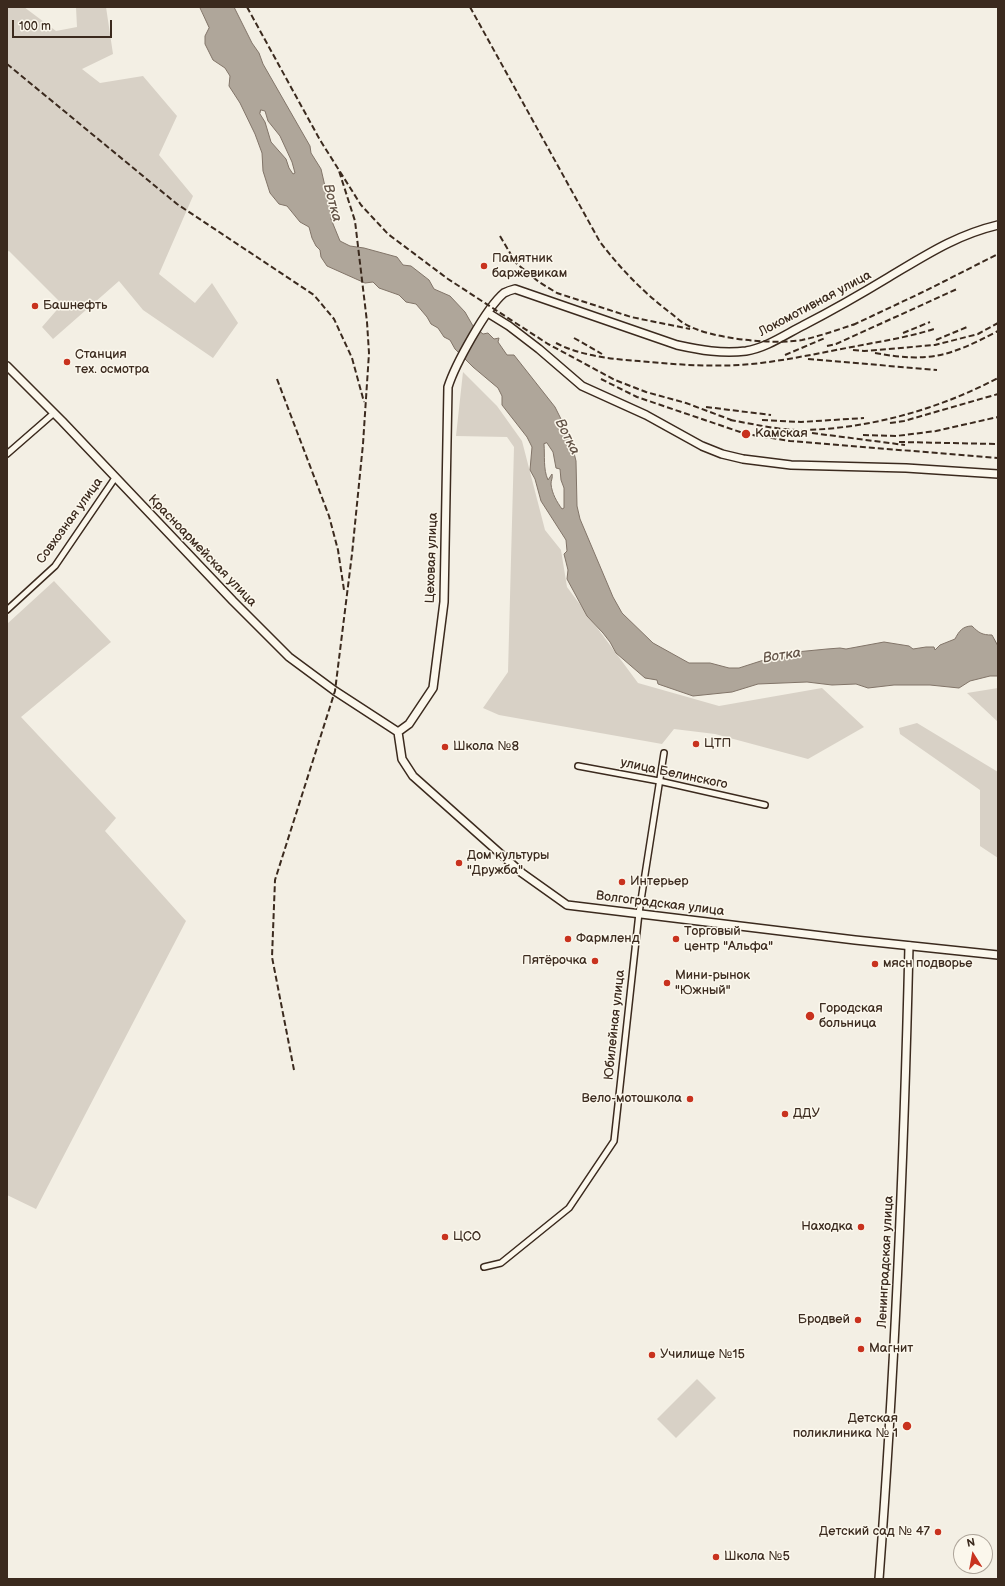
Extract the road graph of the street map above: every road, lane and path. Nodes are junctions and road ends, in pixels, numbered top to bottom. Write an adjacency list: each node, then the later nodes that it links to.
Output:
1 (998, 225): 2 (main road, Локомотивная улица)
2 (486, 315): 4 (main road, Локомотивная улица); 7 (main road)
3 (7, 366): 5 (main road, Красноармейская улица)
4 (453, 372): 10 (main road, Цеховая улица)
5 (54, 413): 6 (street); 8 (main road, Красноармейская улица)
6 (7, 454)
7 (998, 474)
8 (115, 478): 9 (street, Совхозная улица); 10 (main road, Красноармейская улица)
9 (7, 610)
10 (398, 732): 15 (main road, Волгоградская улица)
11 (664, 752): 13 (street, Юбилейная улица)
12 (578, 766): 13 (street, улица Белинского)
13 (659, 781): 14 (street, улица Белинского); 15 (street, Юбилейная улица)
14 (765, 805)
15 (639, 913): 16 (main road, Волгоградская улица); 18 (street, Юбилейная улица)
16 (909, 946): 17 (main road, Волгоградская улица); 19 (main road, Ленинградская улица)
17 (998, 955)
18 (484, 1267)
19 (879, 1579)

